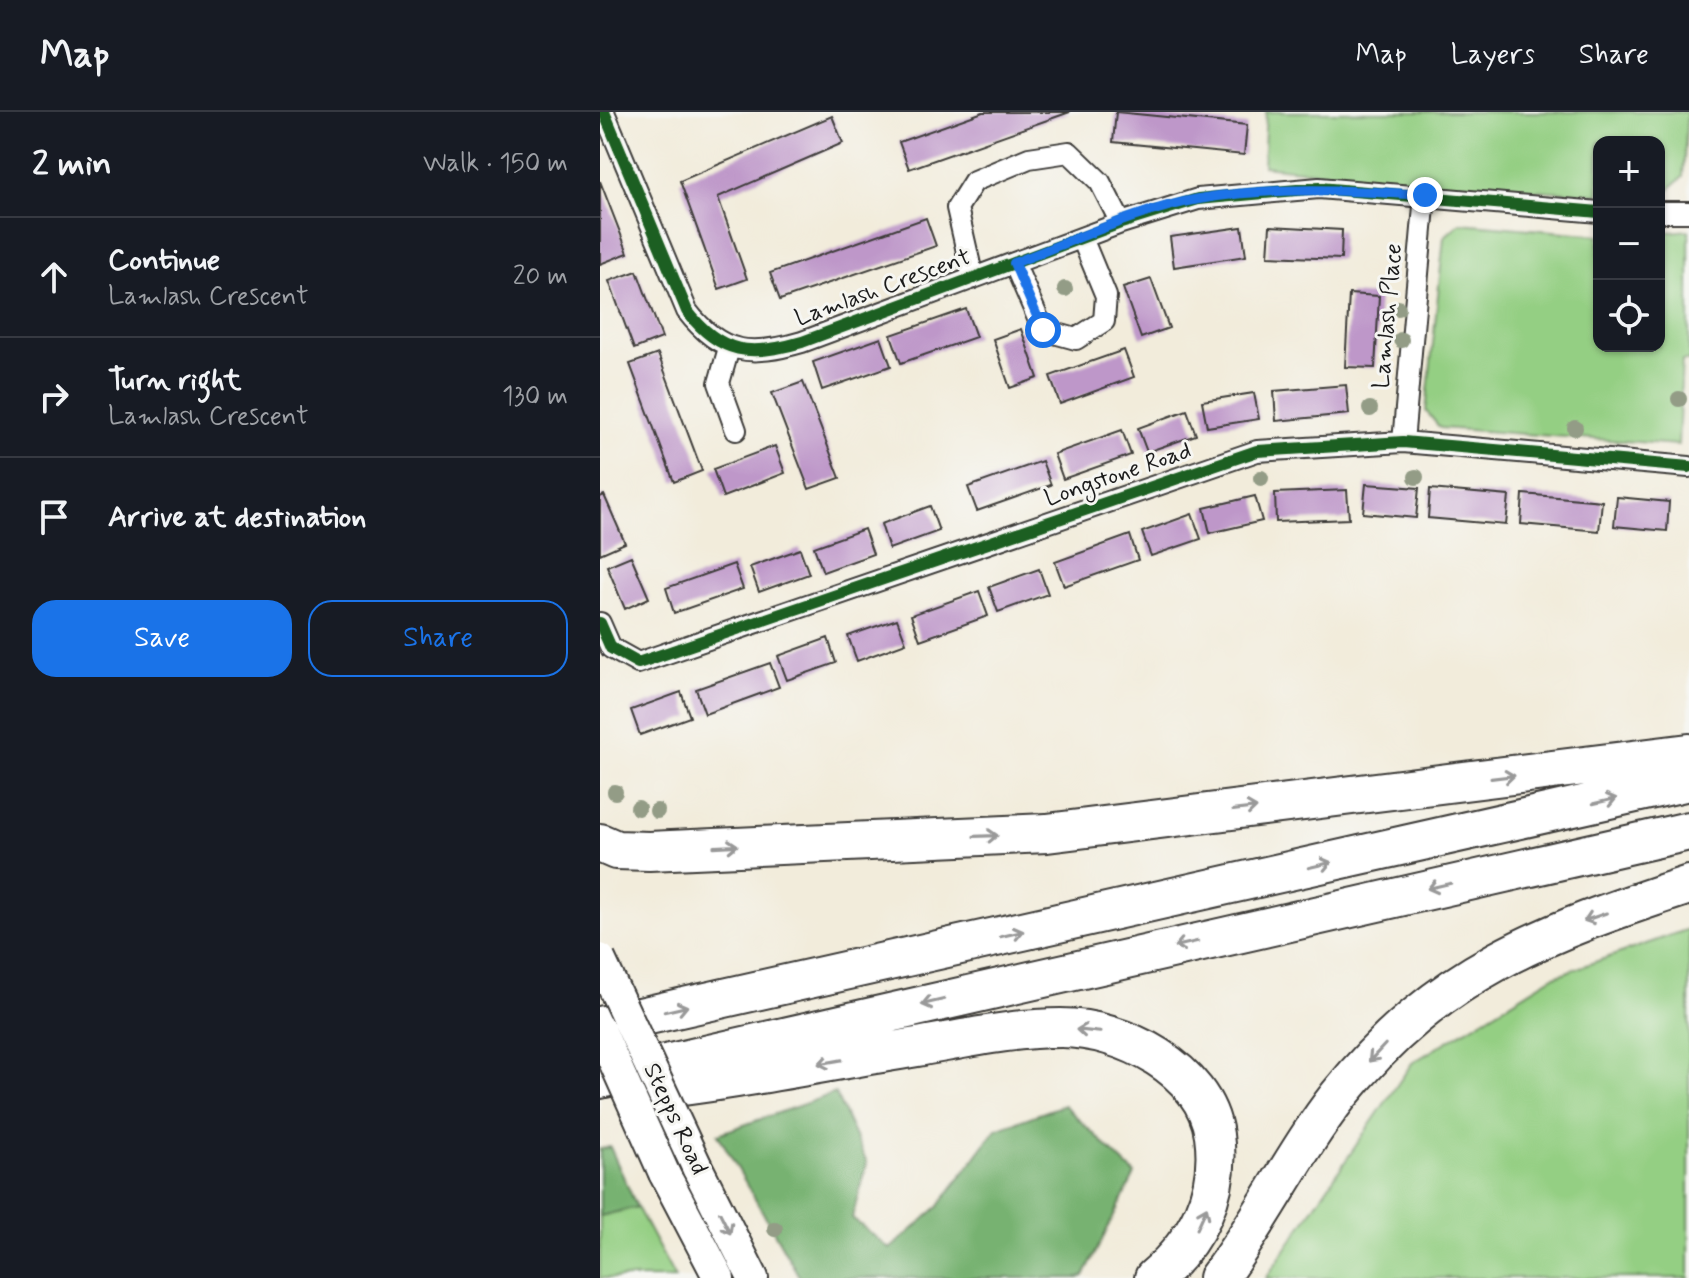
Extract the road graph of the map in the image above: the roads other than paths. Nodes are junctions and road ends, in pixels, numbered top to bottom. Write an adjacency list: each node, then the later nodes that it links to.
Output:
1 (604, 112): 10 (street)
2 (1425, 195): 3 (street, Lamlash Crescent); 6 (street, Lamlash Crescent); 12 (street, Lamlash Place)
3 (1593, 211)
4 (1665, 212): 5 (street)
5 (1689, 212)
6 (1121, 223): 7 (street, Lamlash Crescent); 9 (street, Lamlash Crescent)
7 (1082, 238): 8 (street, Lamlash Crescent); 8 (street)
8 (1014, 263): 9 (street, Lamlash Crescent)
9 (973, 278): 10 (street, Lamlash Crescent)
10 (729, 348): 11 (street)
11 (736, 430)
12 (1403, 442): 13 (street, Longstone Road); 14 (street, Longstone Road)
13 (1689, 467)
14 (600, 623)
15 (1689, 753): 19 (highway, one-way to 15)
16 (1689, 781): 23 (highway, one-way to 16)
17 (1689, 831): 24 (highway, one-way to 24)
18 (600, 843): 19 (highway)
19 (649, 851): 20 (highway)
20 (600, 868)
21 (1689, 885): 29 (highway, one-way to 29)
22 (600, 959): 27 (main road, Stepps Road, one-way to 27, bridge)
23 (600, 1028): 26 (main road, Stepps Road, bridge)
24 (600, 1079)
25 (600, 1095): 28 (highway, one-way to 25)
26 (719, 1278)
27 (753, 1278)
28 (1154, 1278)
29 (1218, 1278)

